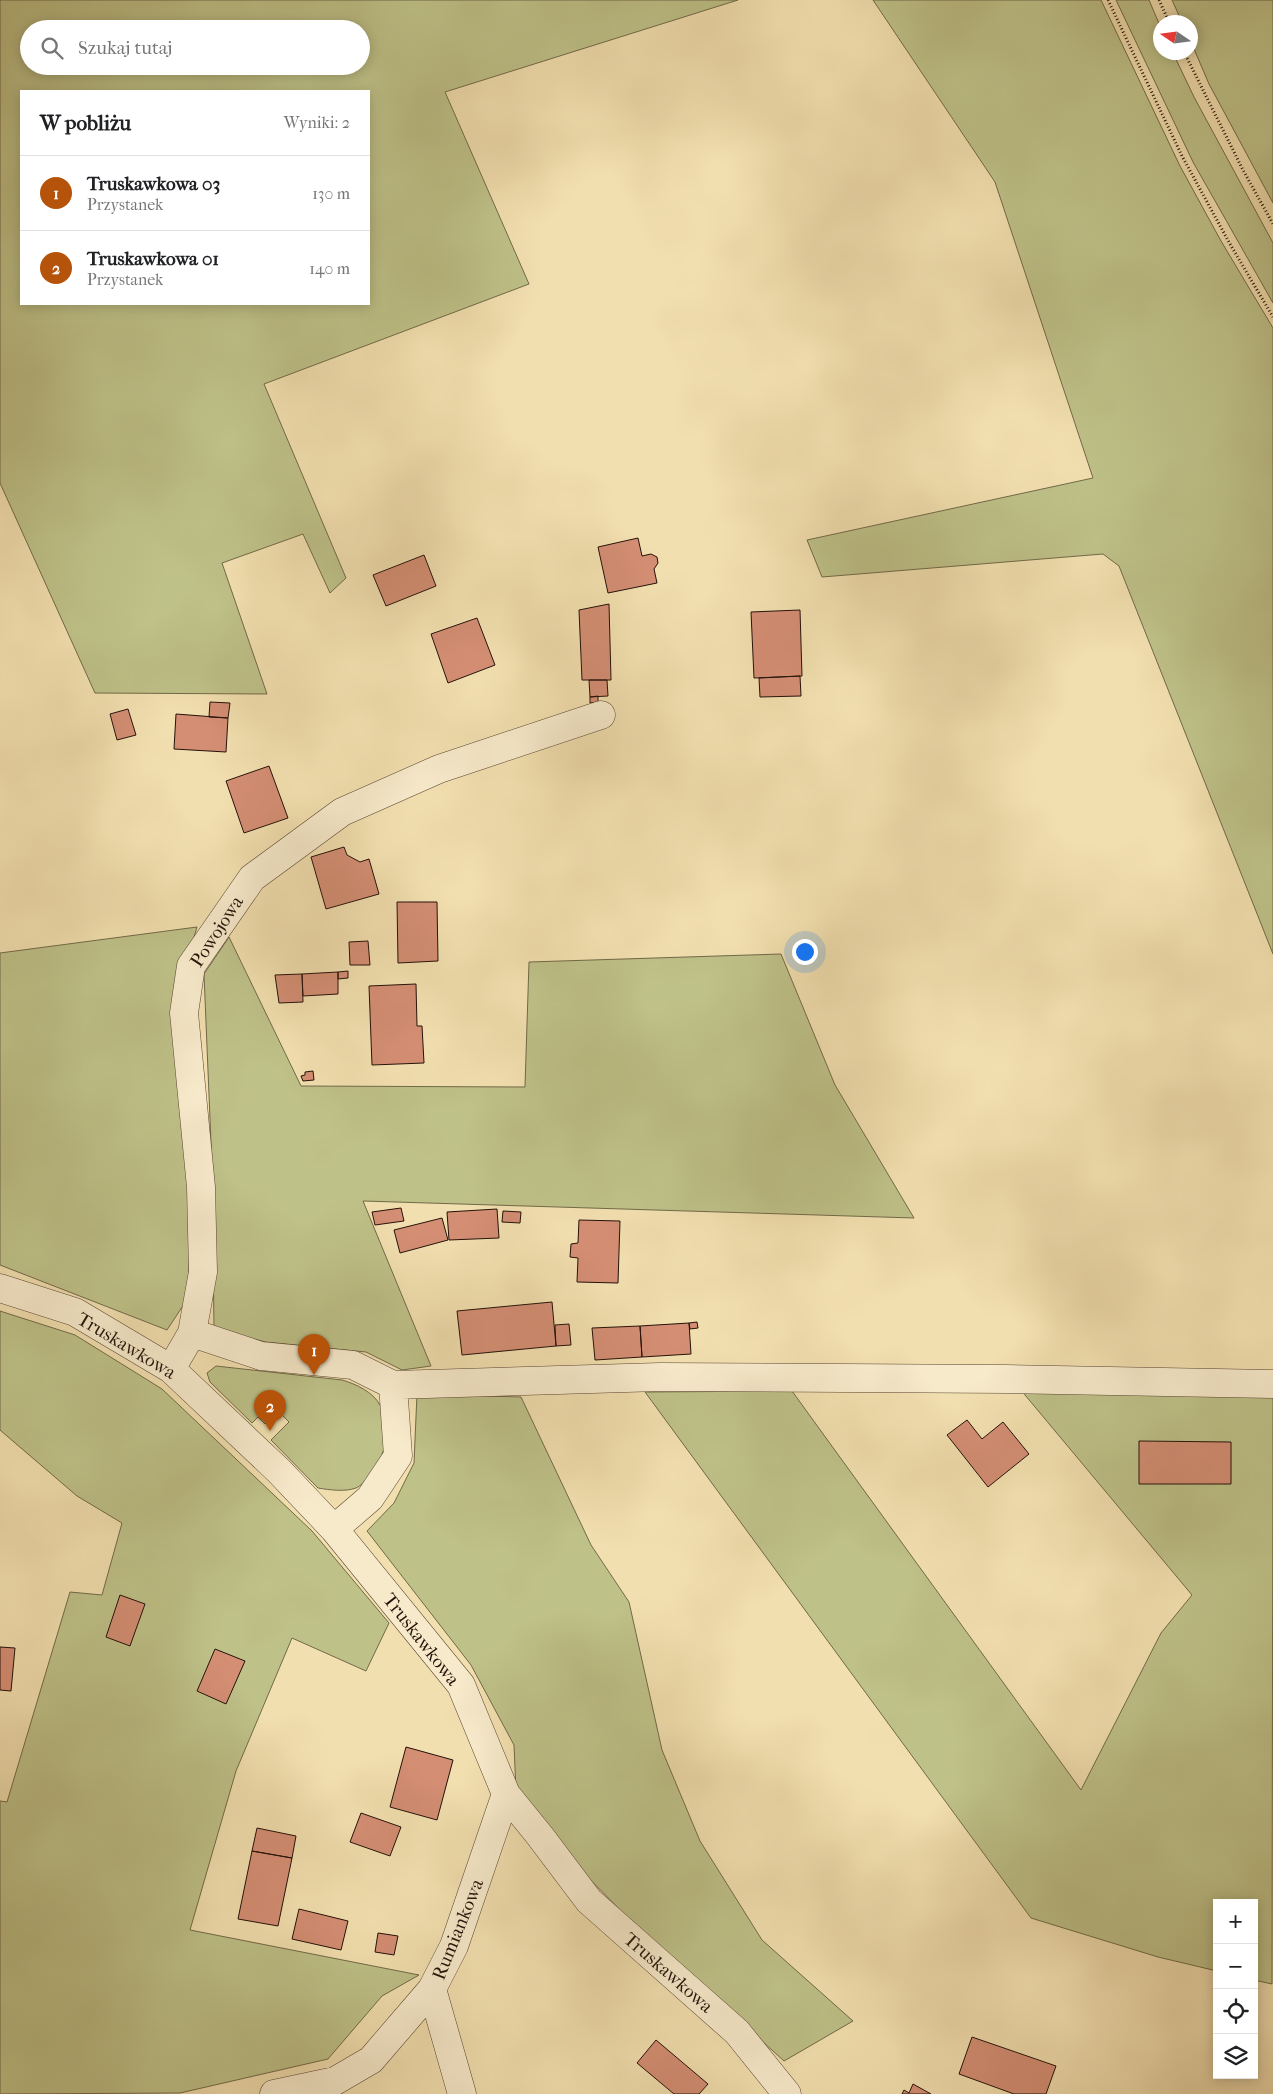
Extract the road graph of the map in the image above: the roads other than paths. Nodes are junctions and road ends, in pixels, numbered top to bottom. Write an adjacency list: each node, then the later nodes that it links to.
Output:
1 (602, 715): 3 (street, Powojowa)
2 (0, 1288): 4 (street, Truskawkowa)
3 (192, 1333): 4 (street, Powojowa); 5 (street)
4 (171, 1369): 7 (street, Truskawkowa)
5 (393, 1384): 6 (street); 7 (street)
6 (1273, 1384)
7 (334, 1528): 8 (street, Truskawkowa)
8 (506, 1794): 9 (street, Rumiankowa); 12 (street, Truskawkowa)
9 (432, 1990): 10 (street, Rumiankowa); 11 (street)
10 (274, 2094)
11 (462, 2094)
12 (786, 2094)

